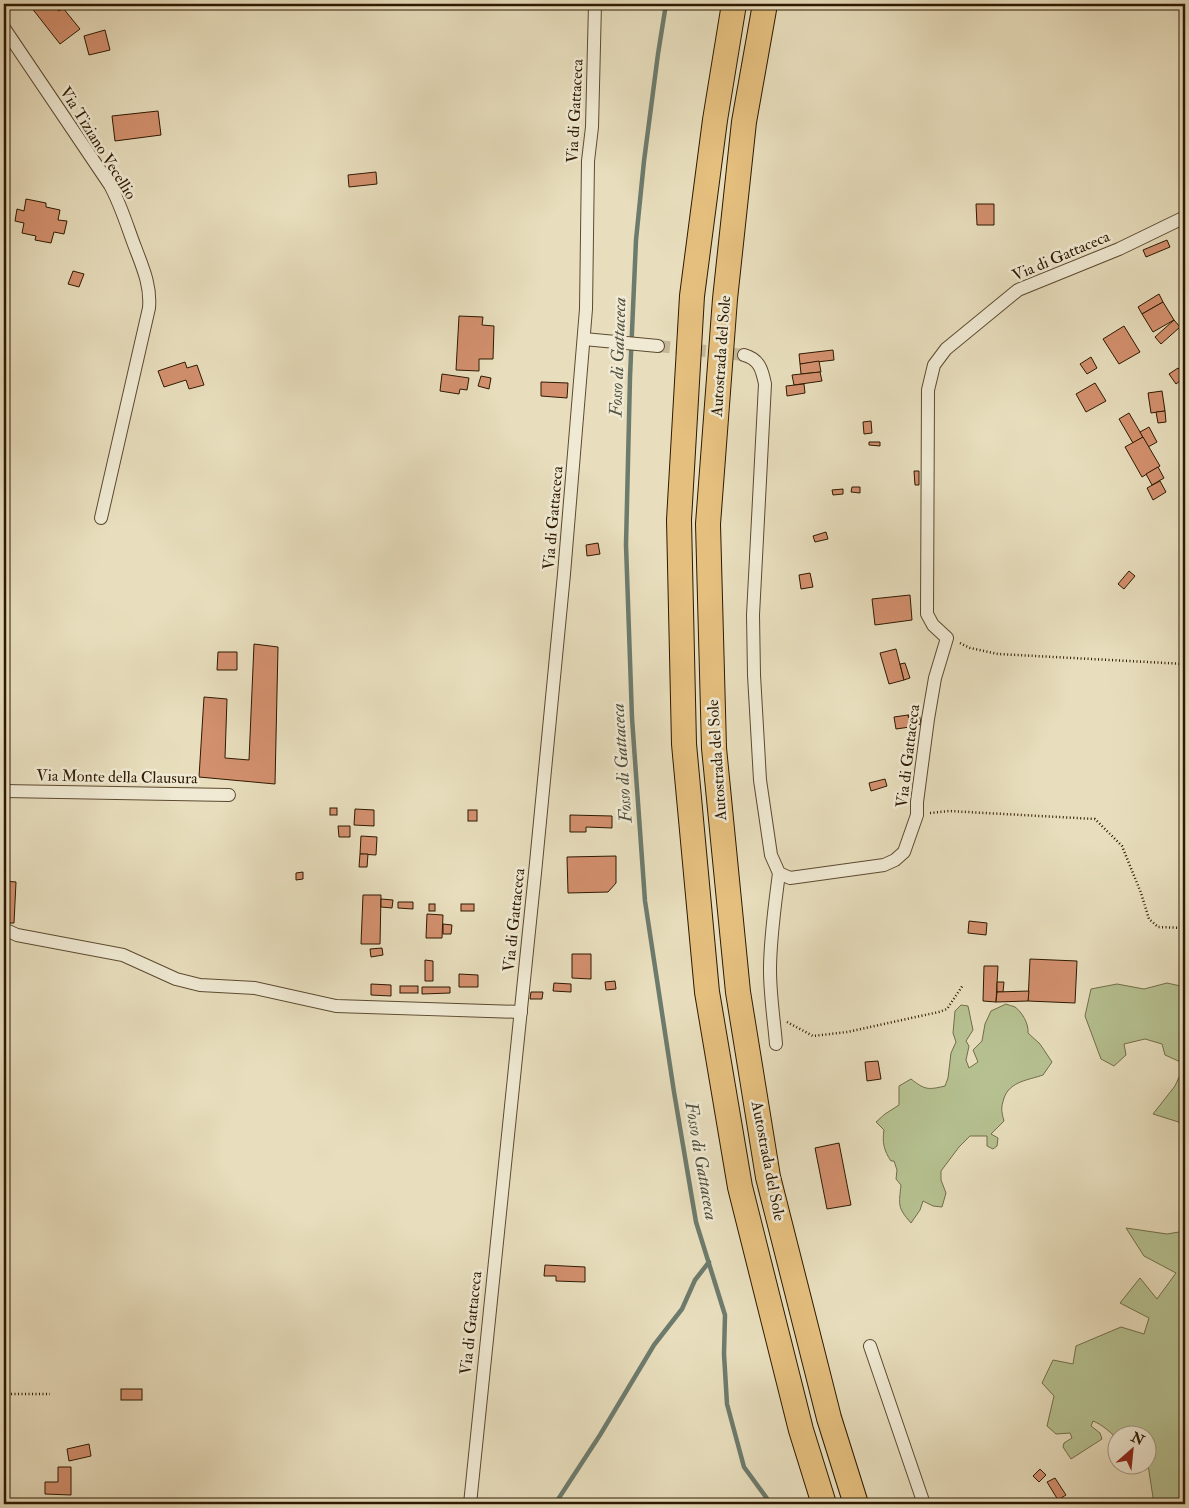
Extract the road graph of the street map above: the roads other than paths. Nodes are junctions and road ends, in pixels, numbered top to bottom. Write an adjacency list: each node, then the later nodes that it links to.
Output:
1 (595, 4): 6 (street, Via di Gattaceca)
2 (734, 4): 18 (highway, Autostrada del Sole)
3 (765, 4): 19 (highway, Autostrada del Sole)
4 (4, 28): 9 (street, Via Tiziano Vecellio)
5 (1185, 217): 12 (street, Via di Gattaceca)
6 (584, 339): 7 (street); 14 (street, Via di Gattaceca)
7 (658, 346)
8 (744, 355): 12 (street)
9 (101, 518)
10 (4, 791): 11 (street, Via Monte della Clausura)
11 (229, 795)
12 (779, 873): 15 (street)
13 (4, 929): 14 (street)
14 (521, 1012): 17 (street, Via di Gattaceca)
15 (776, 1044)
16 (870, 1346): 20 (street)
17 (470, 1504)
18 (824, 1504)
19 (856, 1504)
20 (924, 1504)

